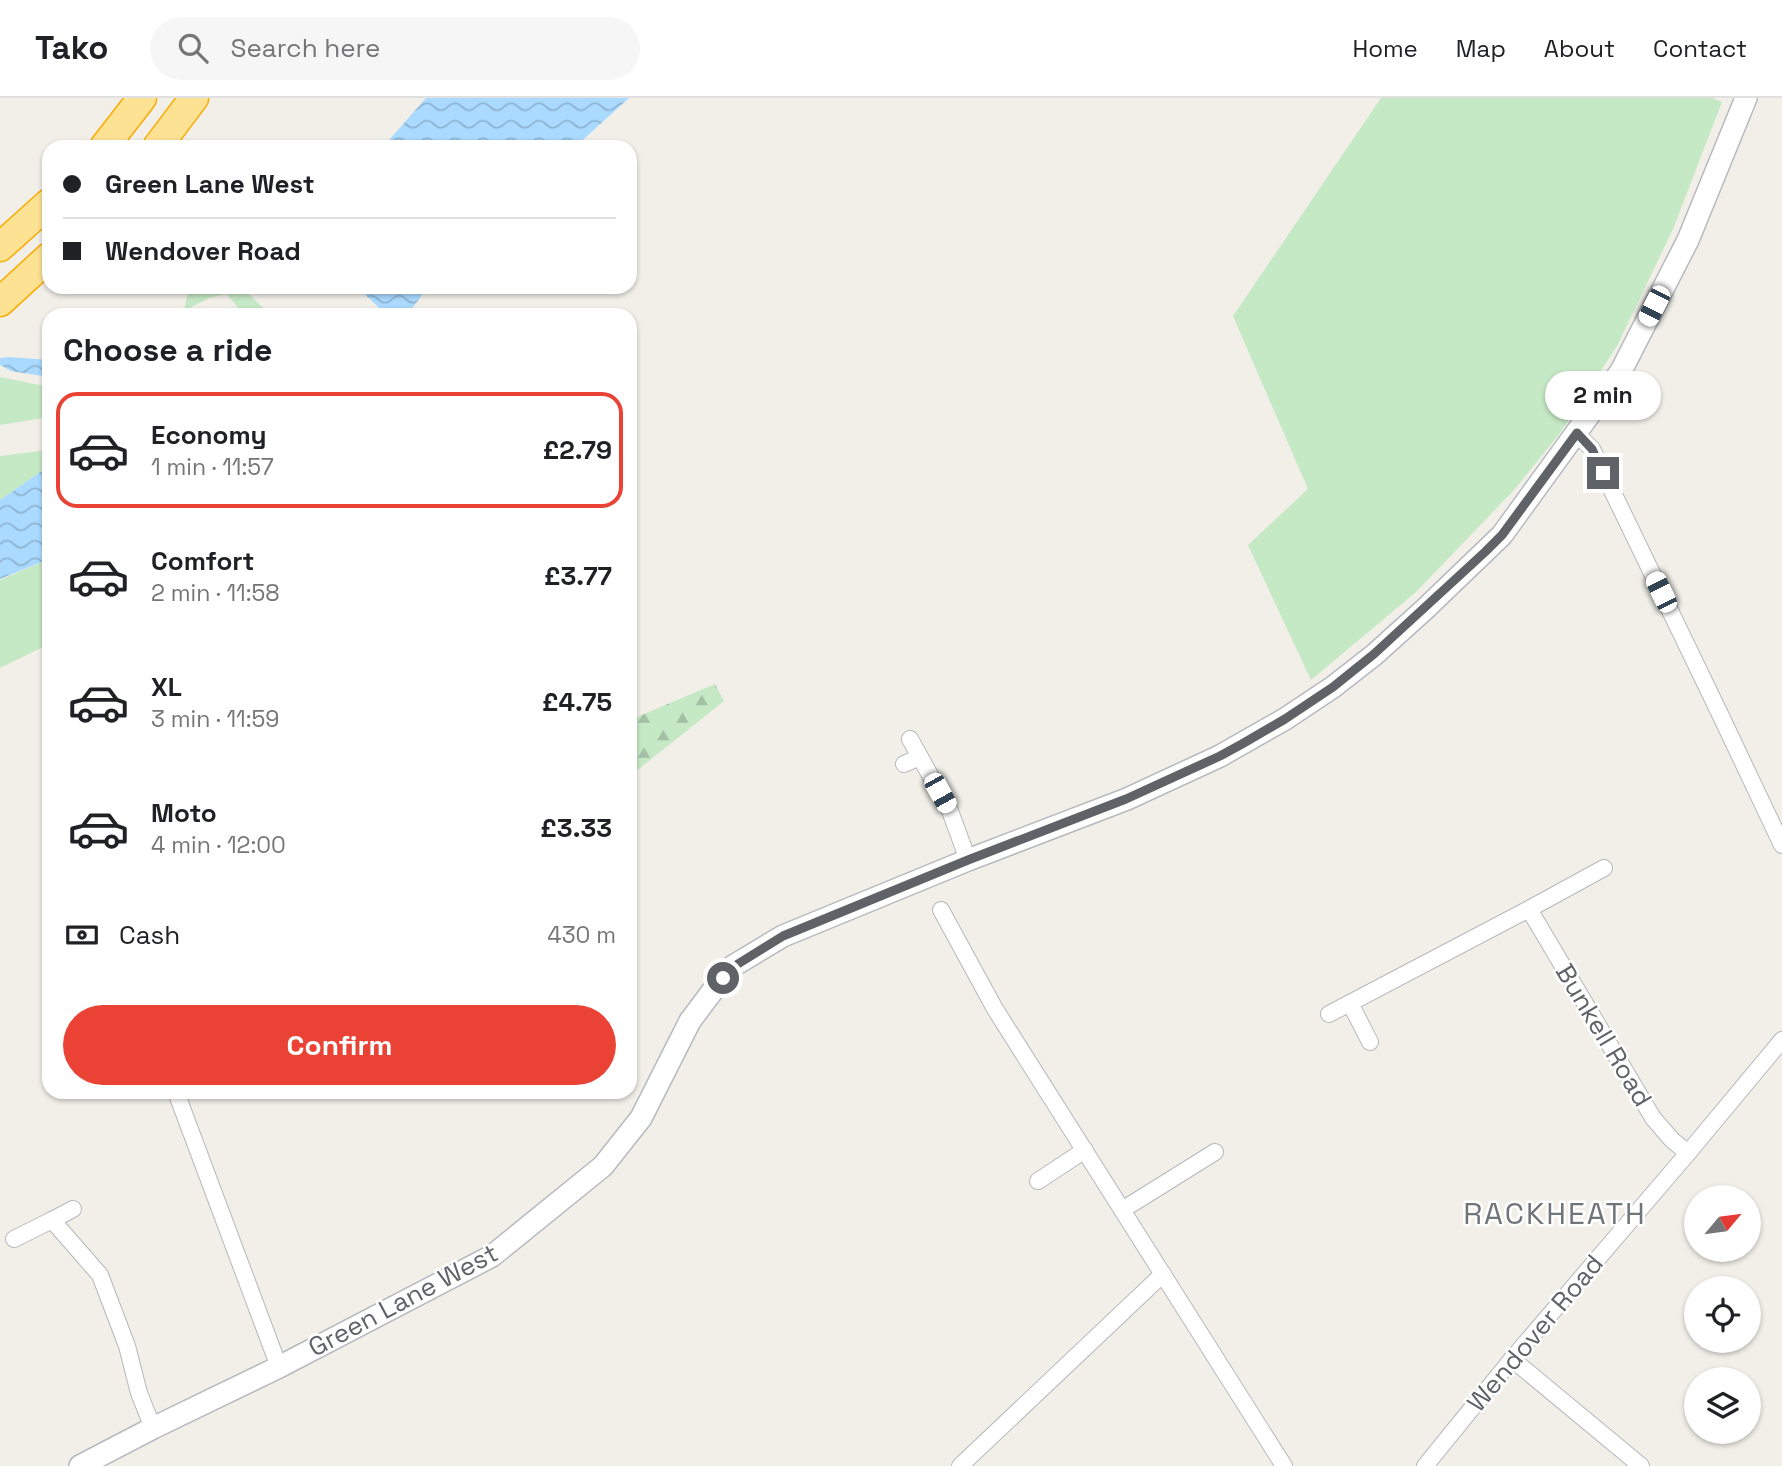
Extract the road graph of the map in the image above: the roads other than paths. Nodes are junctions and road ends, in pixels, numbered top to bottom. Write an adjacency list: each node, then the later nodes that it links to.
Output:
1 (142, 98): 4 (highway)
2 (194, 98): 5 (highway)
3 (1746, 98): 10 (street, Green Lane West)
4 (109, 140)
5 (162, 140)
6 (42, 209): 7 (highway)
7 (0, 247)
8 (42, 263): 9 (highway)
9 (0, 302)
10 (1577, 433): 14 (street); 15 (street, Green Lane West)
11 (910, 739): 12 (street)
12 (920, 757): 13 (street); 15 (street)
13 (904, 764)
14 (1782, 845)
15 (968, 860): 34 (street, Green Lane West)
16 (1604, 868): 17 (street)
17 (1529, 909): 19 (street); 26 (street, Bunkell Road)
18 (941, 910): 24 (street)
19 (1350, 1003): 20 (street); 21 (street)
20 (1329, 1014)
21 (1370, 1042)
22 (1780, 1048): 26 (street, Wendover Road)
23 (179, 1099): 34 (street)
24 (1085, 1150): 27 (street); 29 (street)
25 (1215, 1152): 29 (street)
26 (1688, 1153): 33 (street, Wendover Road)
27 (1038, 1181)
28 (73, 1209): 30 (street)
29 (1122, 1210): 32 (street)
30 (52, 1220): 31 (street); 35 (street)
31 (13, 1239)
32 (1163, 1274): 37 (street); 38 (street)
33 (1512, 1359): 39 (street, Wendover Road); 40 (street)
34 (279, 1367): 35 (street, Green Lane West)
35 (153, 1428): 36 (street, Green Lane West)
36 (80, 1466)
37 (960, 1466)
38 (1284, 1466)
39 (1425, 1466)
40 (1641, 1466)

